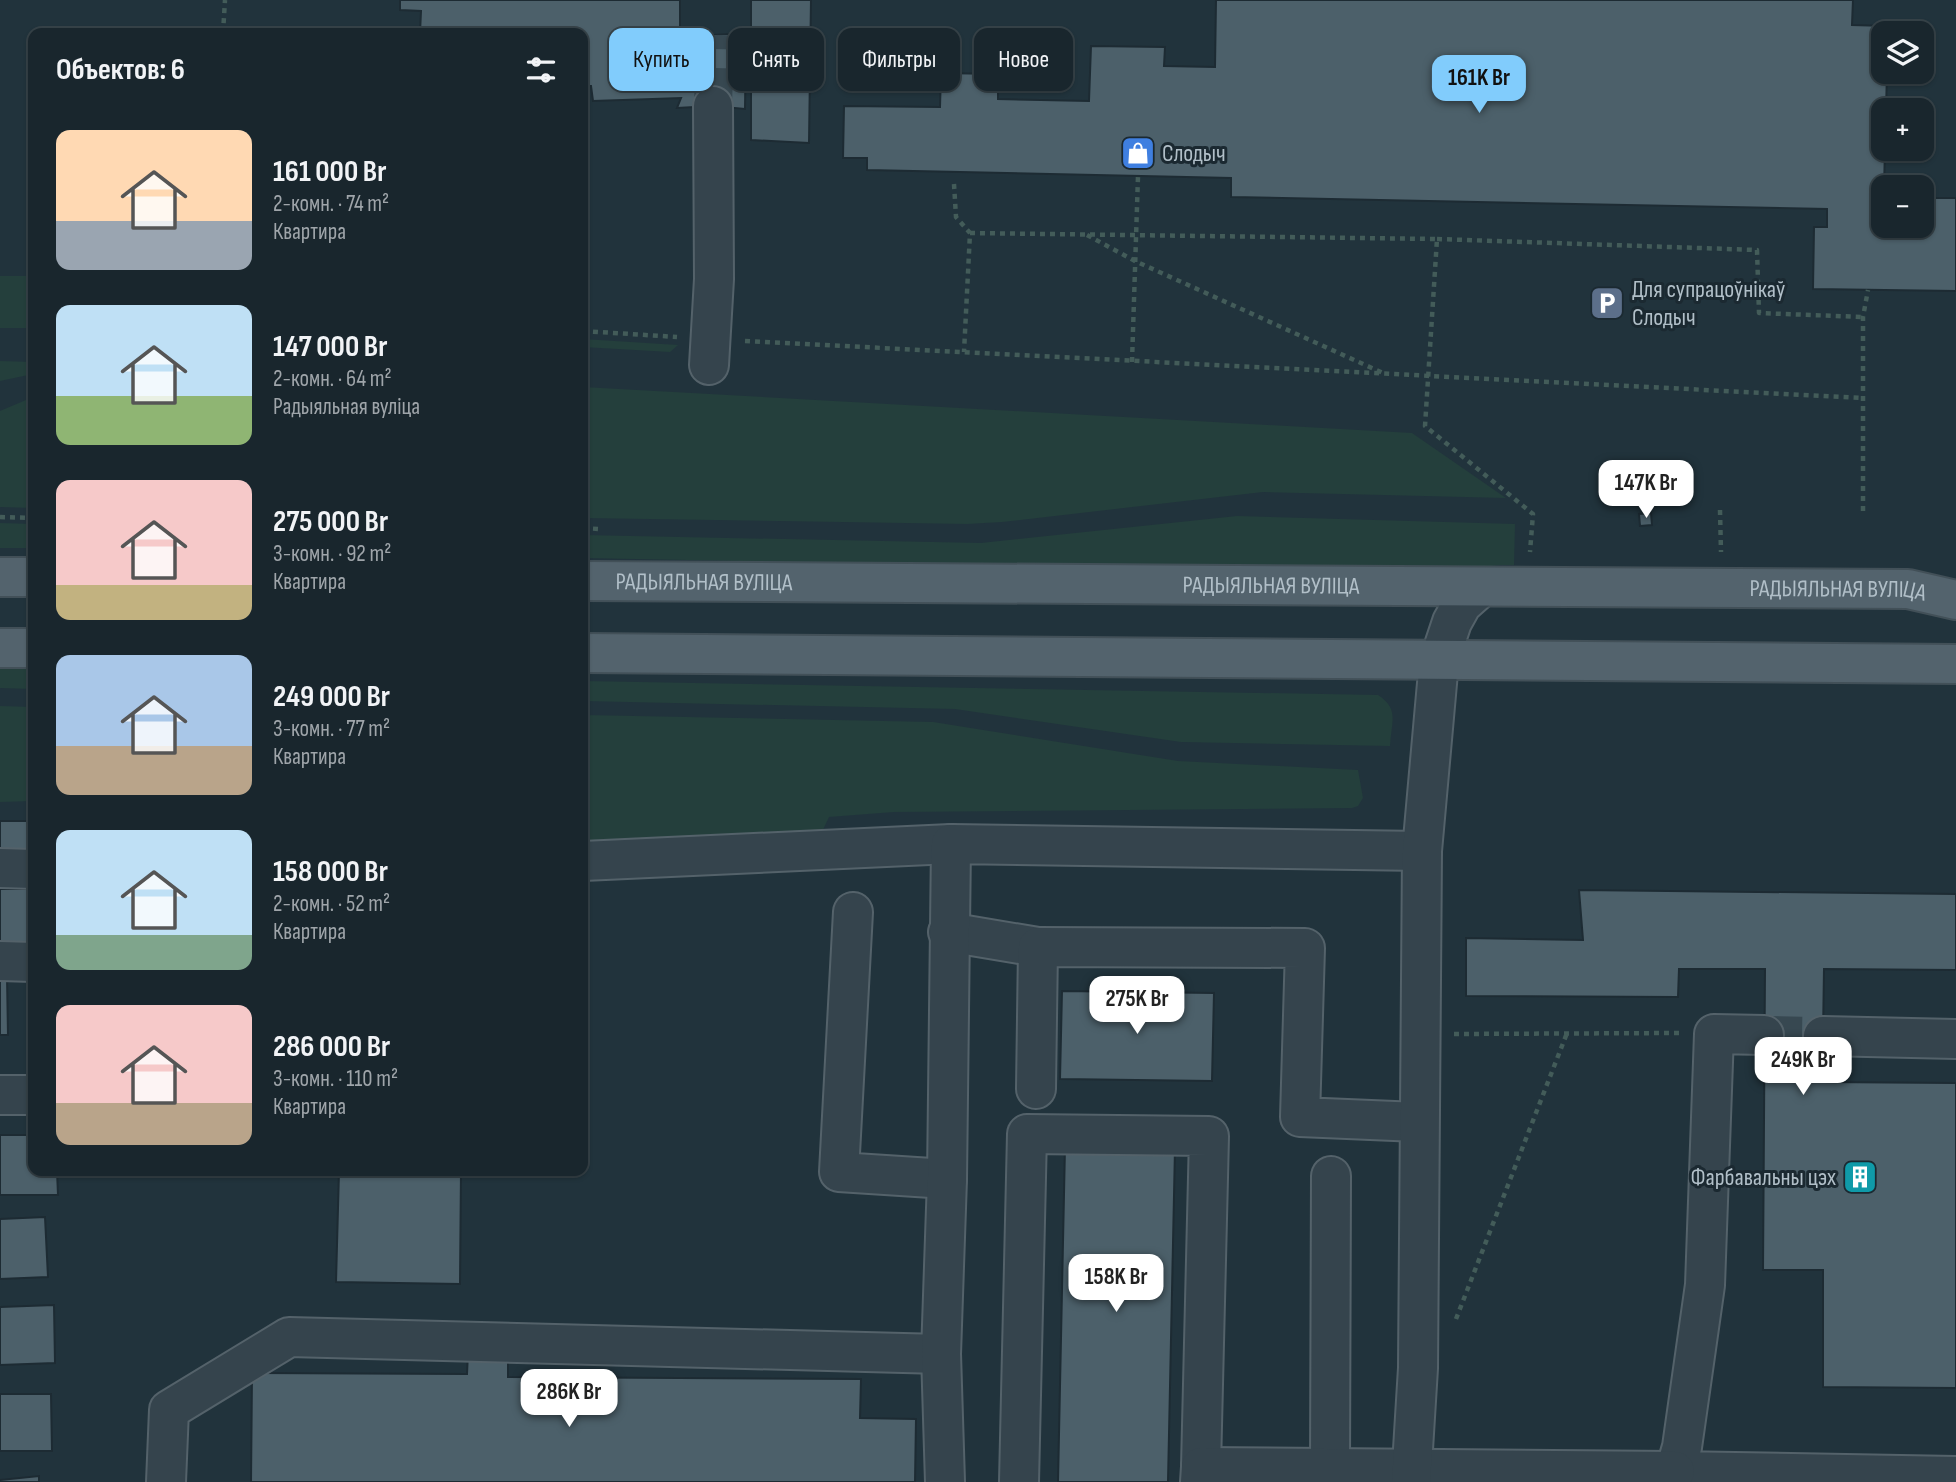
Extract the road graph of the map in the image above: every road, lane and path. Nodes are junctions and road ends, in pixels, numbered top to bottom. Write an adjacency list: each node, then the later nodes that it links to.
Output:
1 (225, 0): 2 (path)
2 (223, 28)
3 (713, 106): 14 (lane)
4 (1138, 176): 8 (path)
5 (954, 184): 6 (path)
6 (970, 233): 7 (path); 15 (path)
7 (1086, 235): 8 (path); 10 (path)
8 (1135, 235): 9 (path); 10 (path)
9 (1437, 239): 12 (path); 18 (path)
10 (1135, 261): 16 (path); 17 (path)
11 (1868, 290): 12 (path)
12 (1863, 317): 19 (path)
13 (588, 332): 14 (path)
14 (709, 352): 15 (path)
15 (964, 352): 16 (path)
16 (1132, 362): 17 (path)
17 (1387, 375): 18 (path)
18 (1429, 377): 19 (path); 26 (path)
19 (1863, 398): 21 (path)
20 (1720, 510): 27 (path)
21 (1863, 511)
22 (0, 517): 23 (path)
23 (28, 518)
24 (588, 528): 25 (path)
25 (599, 528)
26 (1542, 552)
27 (1708, 552)
28 (0, 576): 29 (main road)
29 (28, 577)
30 (588, 581): 31 (main road, РАДЫЯЛЬНАЯ ВУЛІЦА)
31 (1480, 588): 32 (main road, РАДЫЯЛЬНАЯ ВУЛІЦА); 36 (lane)
32 (1956, 600)
33 (0, 648): 34 (main road)
34 (28, 648)
35 (588, 653): 36 (main road)
36 (1439, 661): 37 (main road); 39 (lane)
37 (1956, 664)
38 (951, 844): 39 (lane); 40 (lane); 44 (lane)
39 (1422, 851): 48 (lane)
40 (588, 861)
41 (0, 868): 42 (lane)
42 (28, 869)
43 (853, 912): 59 (lane)
44 (948, 932): 45 (lane); 59 (lane)
45 (1038, 947): 54 (lane); 57 (lane)
46 (0, 961): 47 (lane)
47 (28, 962)
48 (1422, 1032): 49 (path); 57 (lane)
49 (1567, 1033): 50 (path); 60 (path)
50 (1714, 1034): 51 (lane); 63 (lane)
51 (1764, 1035)
52 (1823, 1036): 53 (lane)
53 (1956, 1039)
54 (1036, 1089)
55 (28, 1095): 56 (lane)
56 (0, 1096)
57 (1418, 1122): 65 (lane)
58 (1331, 1176): 62 (lane)
59 (947, 1179): 61 (lane)
60 (1453, 1326)
61 (942, 1354): 69 (lane); 70 (lane)
62 (1330, 1469): 65 (lane); 66 (lane)
63 (1675, 1471): 65 (lane); 68 (lane)
64 (1201, 1475): 66 (lane); 71 (lane)
65 (1412, 1475)
66 (1280, 1476)
67 (1956, 1476): 68 (lane)
68 (1847, 1478)
69 (166, 1482)
70 (945, 1482)
71 (1019, 1482)

